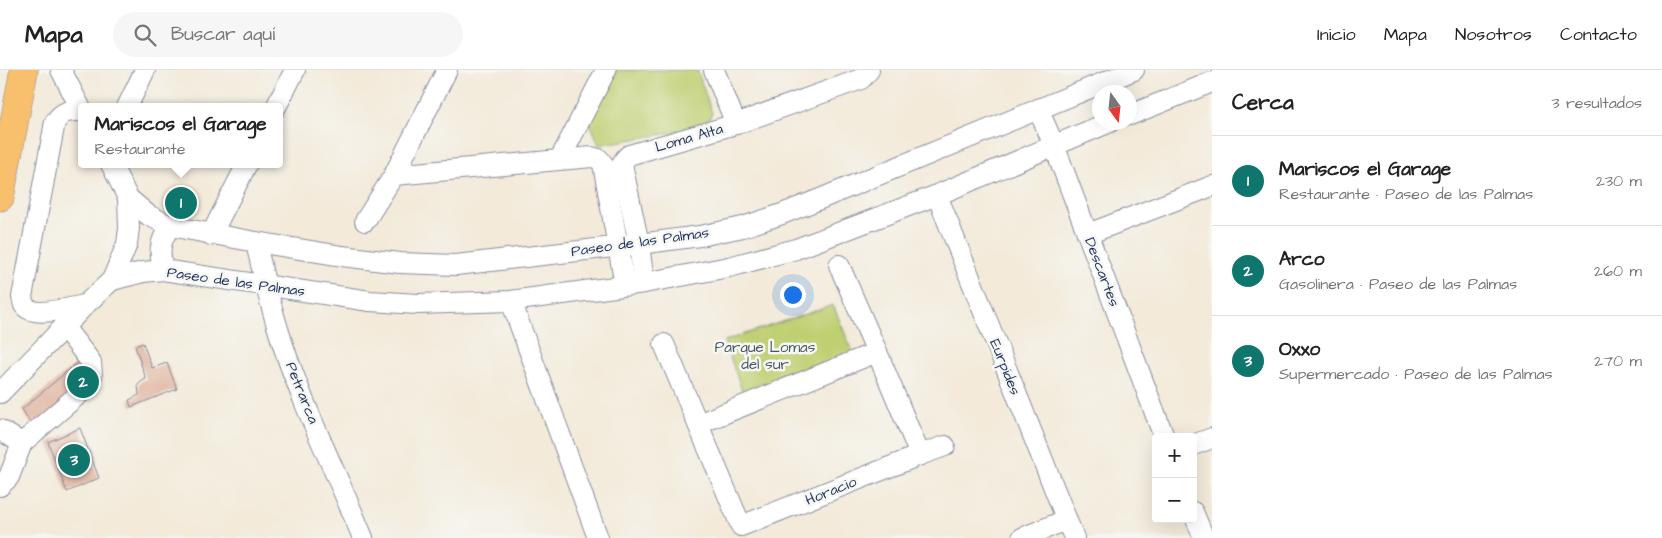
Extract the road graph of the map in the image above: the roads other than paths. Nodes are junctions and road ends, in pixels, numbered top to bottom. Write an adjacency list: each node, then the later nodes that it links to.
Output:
1 (24, 70): 26 (highway)
2 (61, 70): 11 (street)
3 (145, 70): 12 (street)
4 (295, 70): 13 (street)
5 (447, 70): 23 (street)
6 (606, 70): 20 (street)
7 (714, 70): 17 (street)
8 (870, 70): 17 (street, Loma Alta)
9 (1134, 70): 14 (street, Paseo de las Palmas)
10 (1212, 82): 16 (street)
11 (78, 103)
12 (129, 103)
13 (278, 103)
14 (1038, 109): 19 (street, Descartes); 33 (street, Paseo de las Palmas)
15 (78, 111): 42 (street)
16 (1137, 112)
17 (736, 124): 33 (street, Loma Alta)
18 (1092, 129): 19 (street, Paseo de las Palmas)
19 (1054, 145): 25 (street, Paseo de las Palmas); 30 (street, Descartes)
20 (560, 159): 23 (street); 34 (street)
21 (113, 168): 27 (street, Paseo de las Palmas)
22 (245, 168): 31 (street)
23 (394, 175): 28 (street)
24 (1212, 186): 30 (street)
25 (937, 195): 38 (street, Paseo de las Palmas); 57 (street, Eurpides)
26 (0, 198)
27 (128, 198): 29 (street, Paseo de las Palmas); 37 (street, Paseo de las Palmas)
28 (365, 221)
29 (170, 226): 31 (street, Paseo de las Palmas); 36 (street)
30 (1088, 234): 49 (street, Descartes)
31 (211, 235): 32 (street, Paseo de las Palmas)
32 (256, 242): 34 (street, Paseo de las Palmas); 40 (street, Petrarca)
33 (639, 244): 34 (street, Paseo de las Palmas); 38 (street, Loma Alta)
34 (618, 246): 39 (street)
35 (839, 265): 45 (street)
36 (163, 270): 37 (street, Paseo de las Palmas); 40 (street, Paseo de las Palmas)
37 (112, 280): 42 (street, Paseo de las Palmas)
38 (644, 283): 39 (street, Paseo de las Palmas)
39 (624, 285): 41 (street, Paseo de las Palmas)
40 (266, 286): 41 (street, Paseo de las Palmas); 59 (street, Petrarca)
41 (511, 301): 60 (street)
42 (85, 305): 43 (street, Paseo de las Palmas)
43 (64, 327): 46 (street, Paseo de las Palmas); 51 (street)
44 (664, 344): 47 (street, Horacio)
45 (877, 352): 47 (street); 54 (street)
46 (0, 393)
47 (698, 424): 58 (street, Horacio)
48 (0, 430): 51 (street)
49 (1163, 433)
50 (1212, 438): 52 (street)
51 (22, 443): 55 (street)
52 (1197, 444)
53 (944, 446): 54 (street, Horacio)
54 (920, 455): 58 (street, Horacio)
55 (0, 486)
56 (1197, 521): 62 (street)
57 (1070, 529): 61 (street)
58 (743, 532)
59 (363, 538)
60 (598, 538)
61 (1022, 538)
62 (1204, 538)

